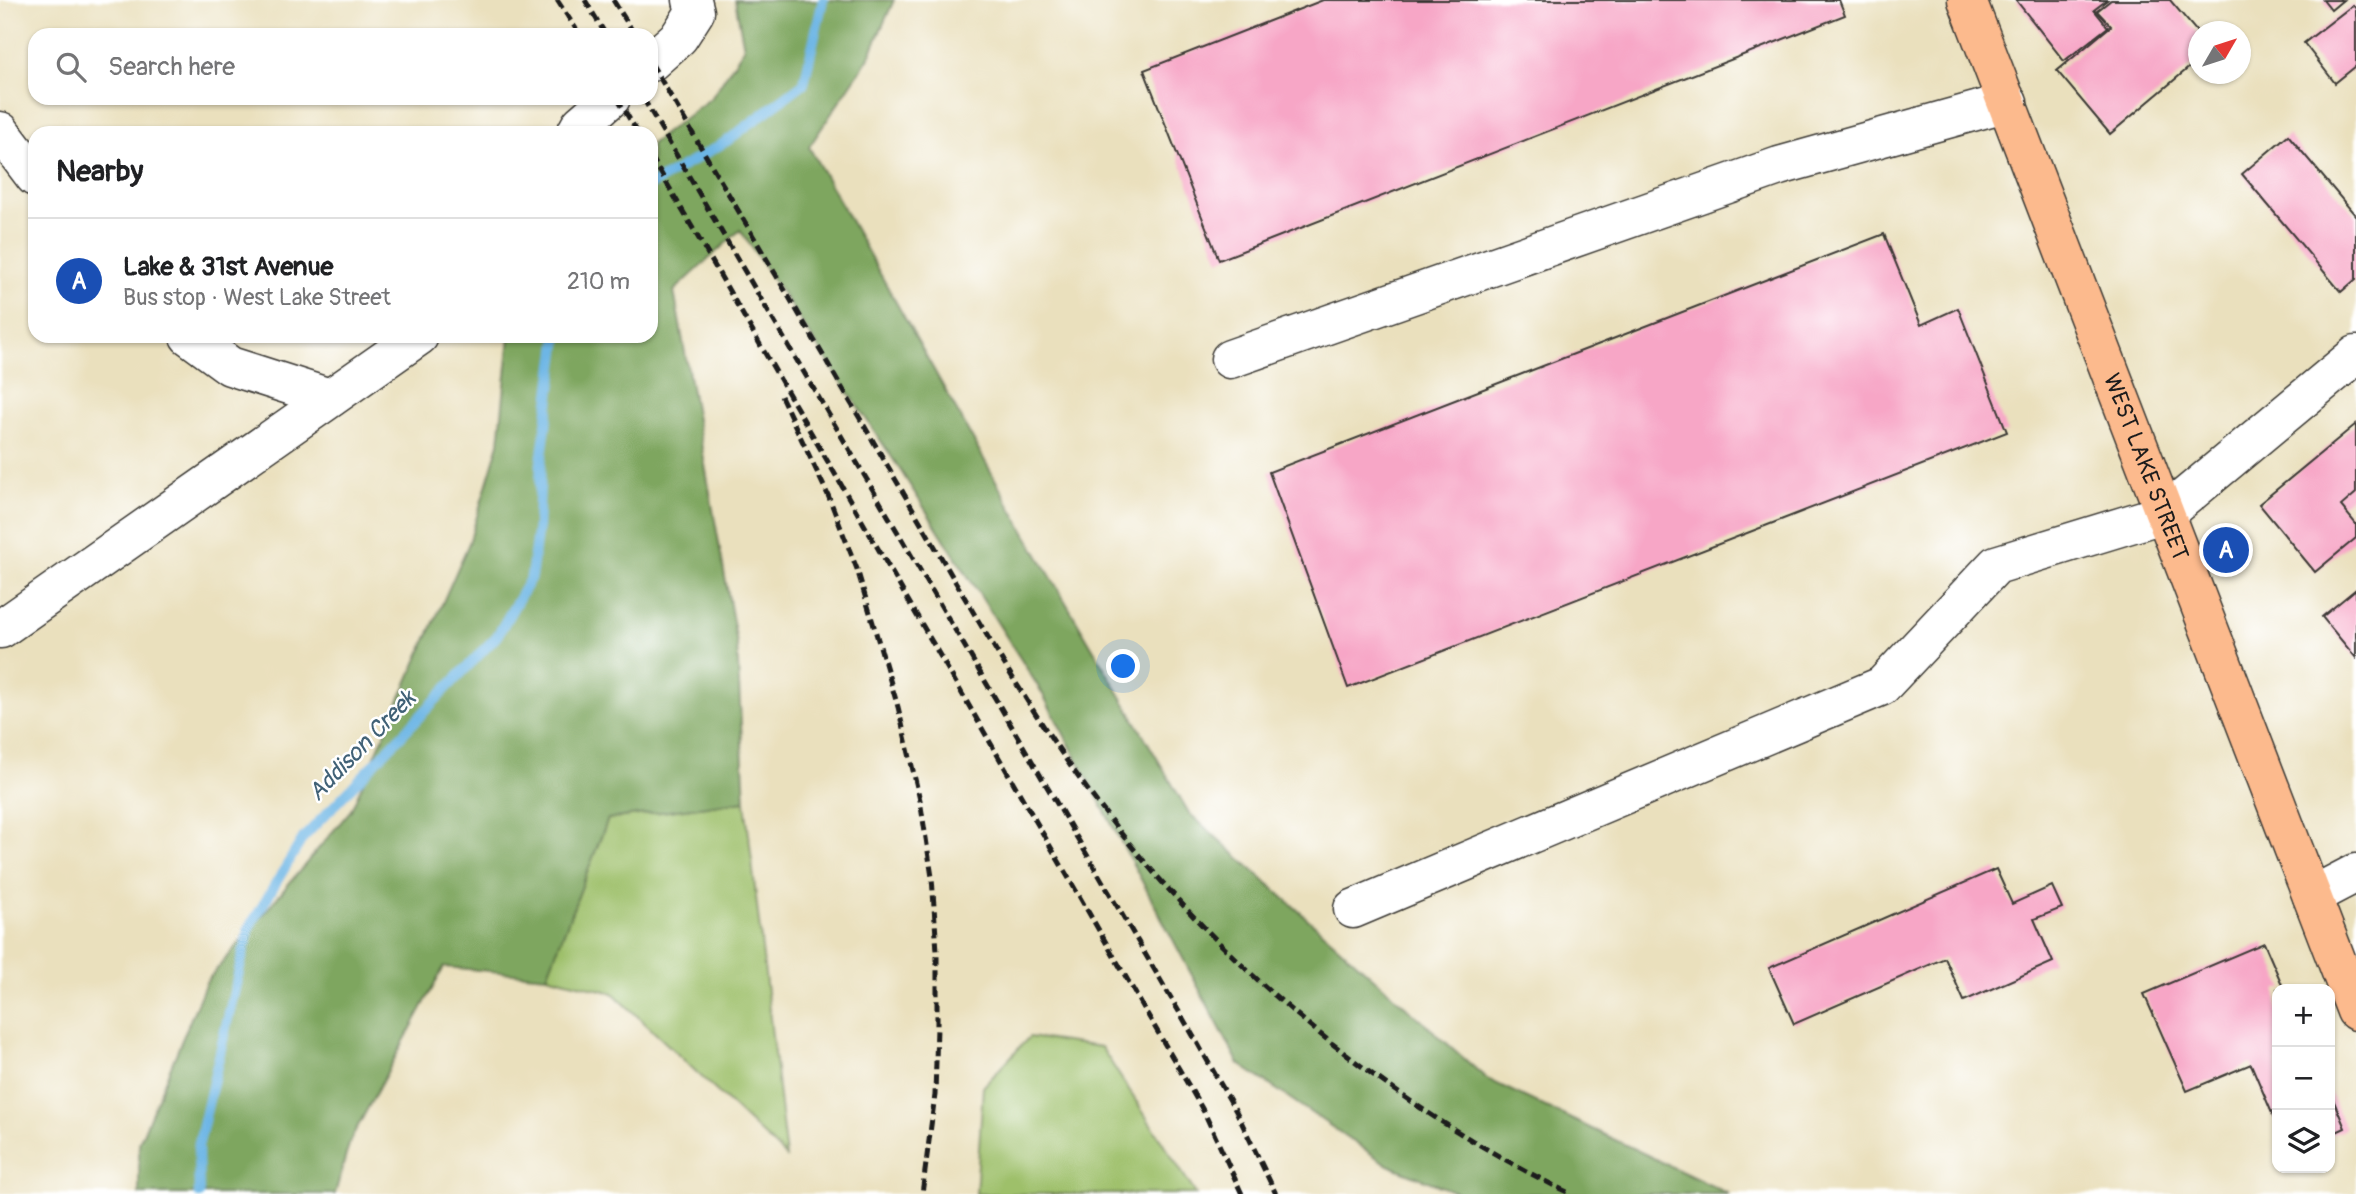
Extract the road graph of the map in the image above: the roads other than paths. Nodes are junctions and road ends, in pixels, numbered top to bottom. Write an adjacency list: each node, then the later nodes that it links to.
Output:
1 (692, 0): 3 (street)
2 (1967, 0): 4 (main road, WEST LAKE STREET)
3 (658, 56)
4 (2008, 102): 12 (street); 14 (main road, WEST LAKE STREET)
5 (603, 105): 6 (street)
6 (580, 126)
7 (0, 131): 8 (street)
8 (28, 168)
9 (199, 343): 13 (street)
10 (409, 343): 13 (street)
11 (2356, 355): 14 (street)
12 (1230, 359)
13 (330, 398): 15 (street)
14 (2166, 513): 17 (main road, WEST LAKE STREET); 18 (street)
15 (1, 629)
16 (2356, 873): 17 (street)
17 (2312, 896): 19 (main road, WEST LAKE STREET)
18 (1353, 909)
19 (2356, 1011)

